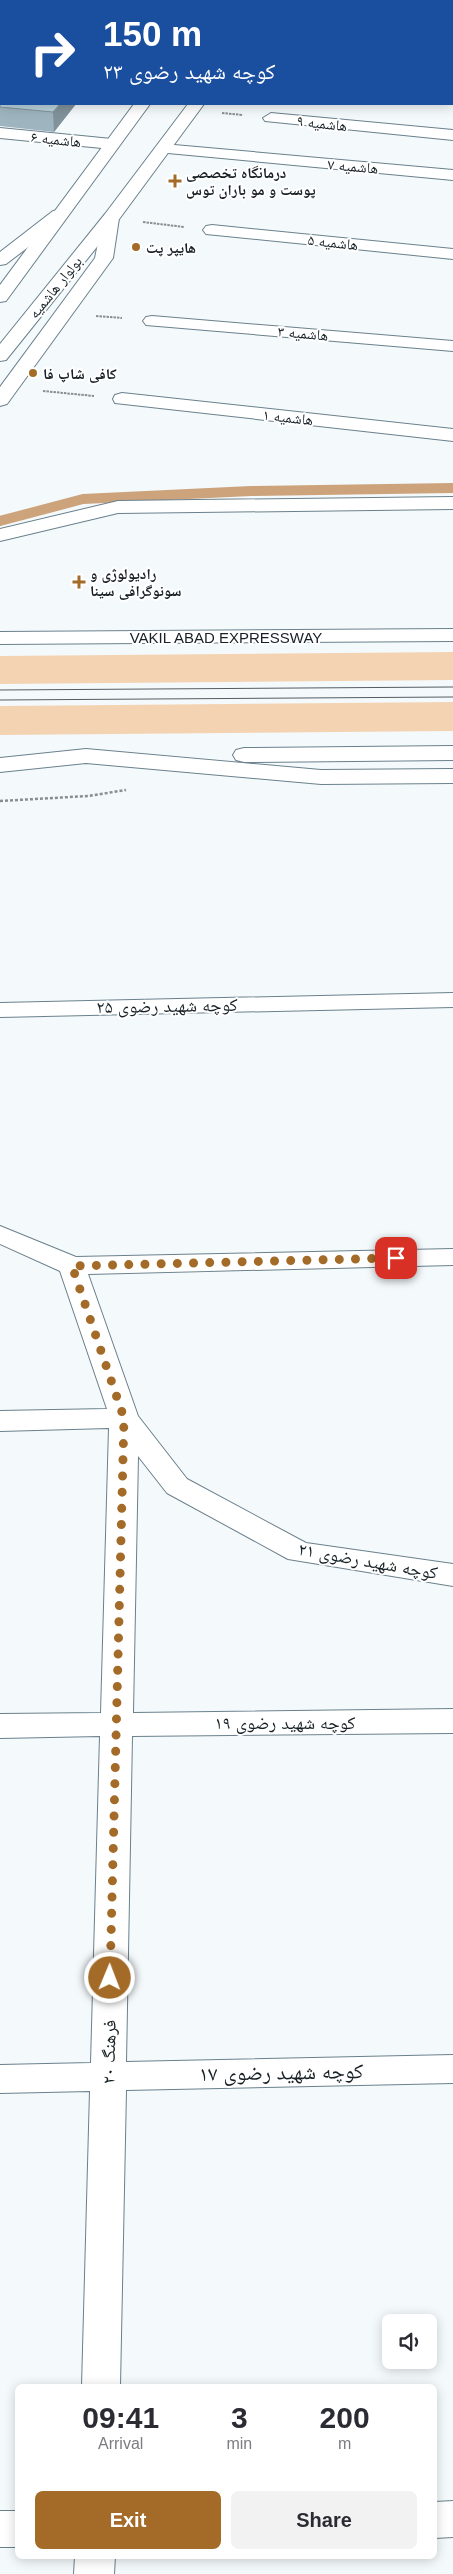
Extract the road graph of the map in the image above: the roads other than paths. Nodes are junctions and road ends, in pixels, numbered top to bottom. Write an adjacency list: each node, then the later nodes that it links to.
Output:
1 (141, 105): 6 (main road)
2 (194, 107): 7 (main road, بولوار هاشمیه)
3 (271, 118): 5 (main road, هاشمیه ۹)
4 (0, 133): 6 (main road, هاشمیه ۶)
5 (453, 135)
6 (112, 144): 9 (main road)
7 (163, 149): 8 (main road, هاشمیه ۷); 10 (main road, بولوار هاشمیه)
8 (453, 175)
9 (58, 215): 13 (main road); 14 (main road)
10 (111, 218): 17 (main road, بولوار هاشمیه); 18 (main road)
11 (212, 230): 12 (main road, هاشمیه ۵)
12 (453, 254)
13 (0, 260)
14 (0, 297)
15 (152, 321): 16 (main road, هاشمیه ۳)
16 (453, 346)
17 (0, 356)
18 (5, 394)
19 (122, 399): 20 (main road, هاشمیه ۱)
20 (453, 435)
21 (453, 503): 22 (main road)
22 (0, 535)
23 (0, 625): 26 (main road)
24 (453, 635): 26 (main road, VAKIL ABAD EXPRESSWAY)
25 (0, 638): 26 (main road, VAKIL ABAD EXPRESSWAY)
26 (50, 638)
27 (453, 753): 29 (main road)
28 (0, 756): 29 (main road)
29 (86, 756): 30 (main road); 31 (main road)
30 (0, 765)
31 (453, 776)
32 (453, 1000): 33 (main road, کوچه شهید رضوی ۲۵)
33 (0, 1010)
34 (0, 1234): 36 (main road)
35 (453, 1257): 36 (main road)
36 (72, 1266): 37 (main road, فرهنگ ۲۰)
37 (124, 1418): 38 (main road); 39 (main road, کوچه شهید رضوی ۲۱); 41 (main road, فرهنگ ۲۰)
38 (0, 1421)
39 (452, 1575)
40 (453, 1721): 41 (main road, کوچه شهید رضوی ۱۹)
41 (117, 1724): 42 (main road, کوچه شهید رضوی ۱۹); 44 (main road, فرهنگ ۲۰)
42 (0, 1726)
43 (453, 2069): 44 (main road, کوچه شهید رضوی ۱۷)
44 (108, 2076): 45 (main road, کوچه شهید رضوی ۱۷); 46 (main road, فرهنگ ۲۰)
45 (0, 2079)
46 (100, 2384)
47 (437, 2520): 48 (main road)
48 (453, 2520)
49 (0, 2529): 50 (main road)
50 (15, 2529)
51 (95, 2559): 52 (main road)
52 (94, 2574)

